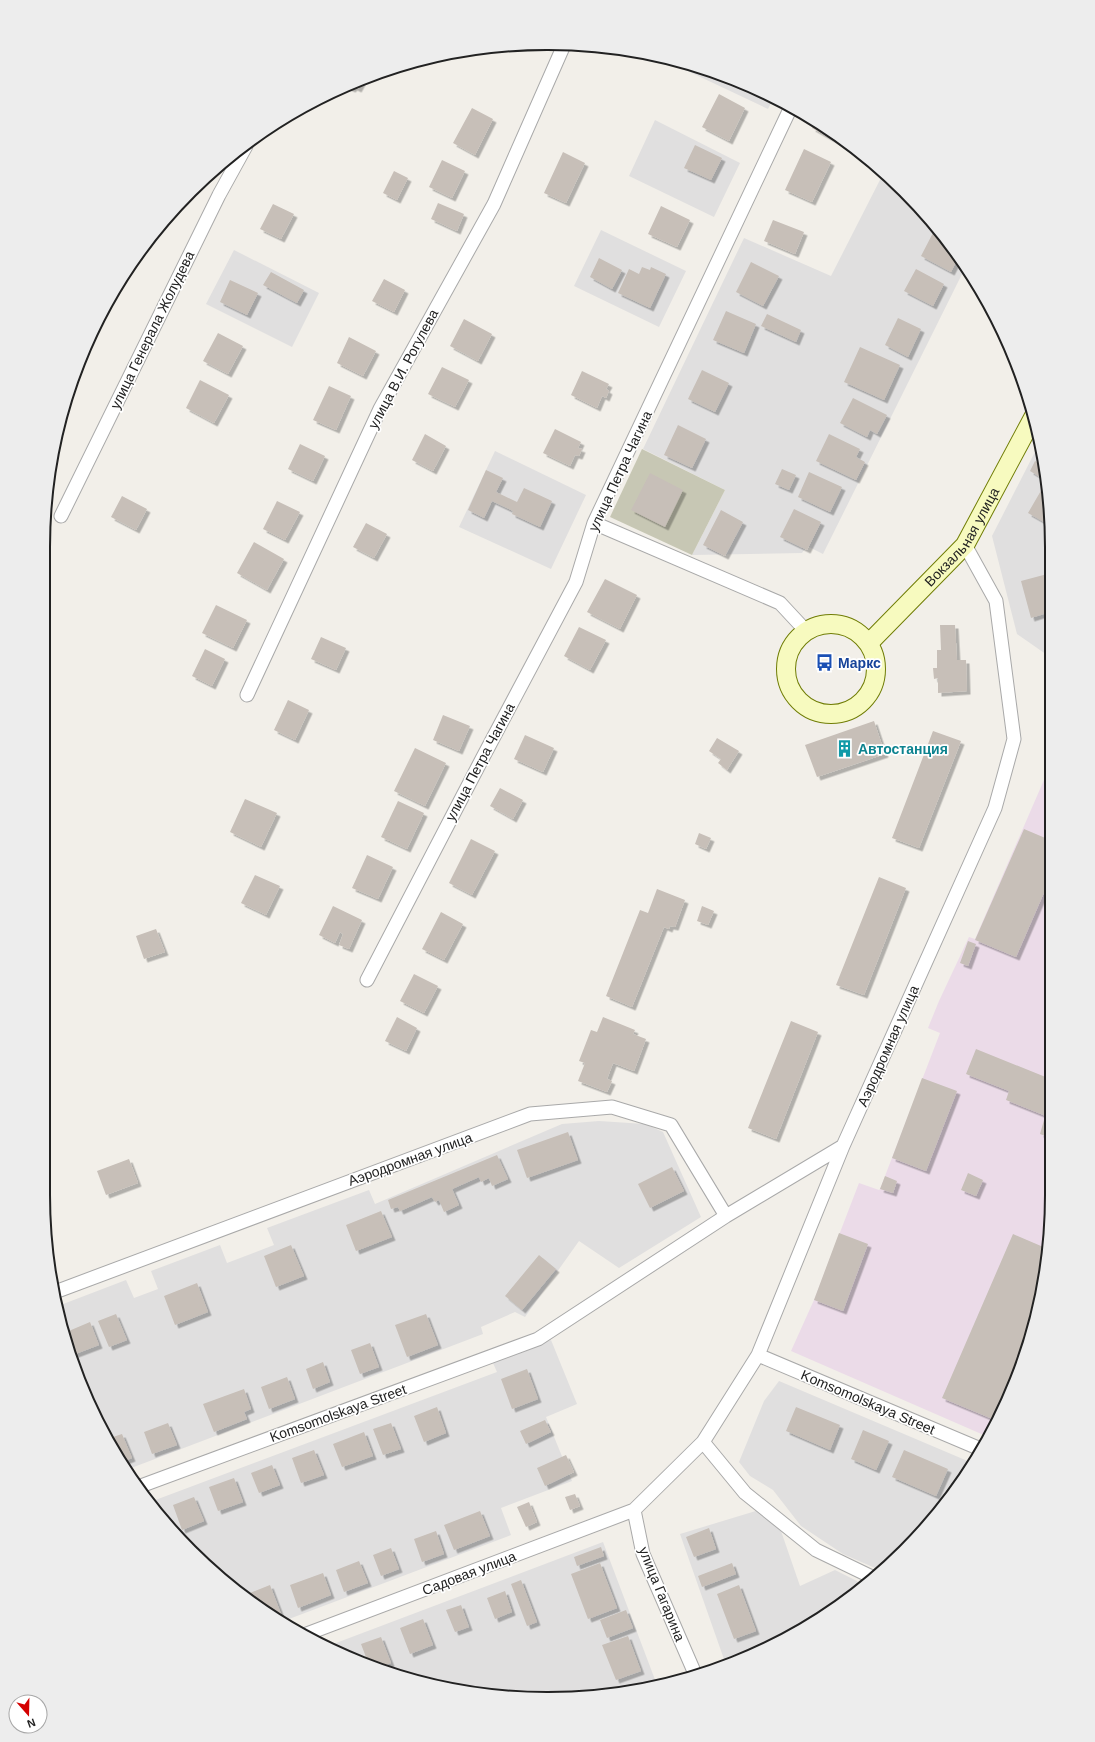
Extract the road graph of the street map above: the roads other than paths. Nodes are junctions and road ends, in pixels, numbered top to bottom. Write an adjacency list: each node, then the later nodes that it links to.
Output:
1 (562, 50): 10 (street, улица В.И. Рогулева)
2 (789, 113): 6 (street, улица Петра Чагина)
3 (240, 157): 5 (street, улица Генерала Жолудева)
4 (1029, 425): 7 (street, Вокзальная улица)
5 (60, 516)
6 (594, 522): 8 (street); 11 (street, улица Петра Чагина)
7 (965, 545): 9 (street, Вокзальная улица); 12 (street, Аэродромная улица)
8 (806, 631): 9 (street); 9 (street)
9 (869, 644)
10 (247, 696)
11 (367, 980)
12 (842, 1146): 13 (street, Komsomolskaya Street); 15 (street, Аэродромная улица)
13 (726, 1216): 14 (street, Аэродромная улица); 18 (street, Komsomolskaya Street)
14 (60, 1290)
15 (758, 1355): 16 (street, Аэродромная улица); 17 (street, Komsomolskaya Street)
16 (703, 1442): 19 (street, Аэродромная улица); 20 (street)
17 (976, 1447)
18 (144, 1485)
19 (634, 1510): 21 (street, Садовая улица); 22 (street, улица Гагарина)
20 (868, 1575)
21 (312, 1632)
22 (693, 1670)

